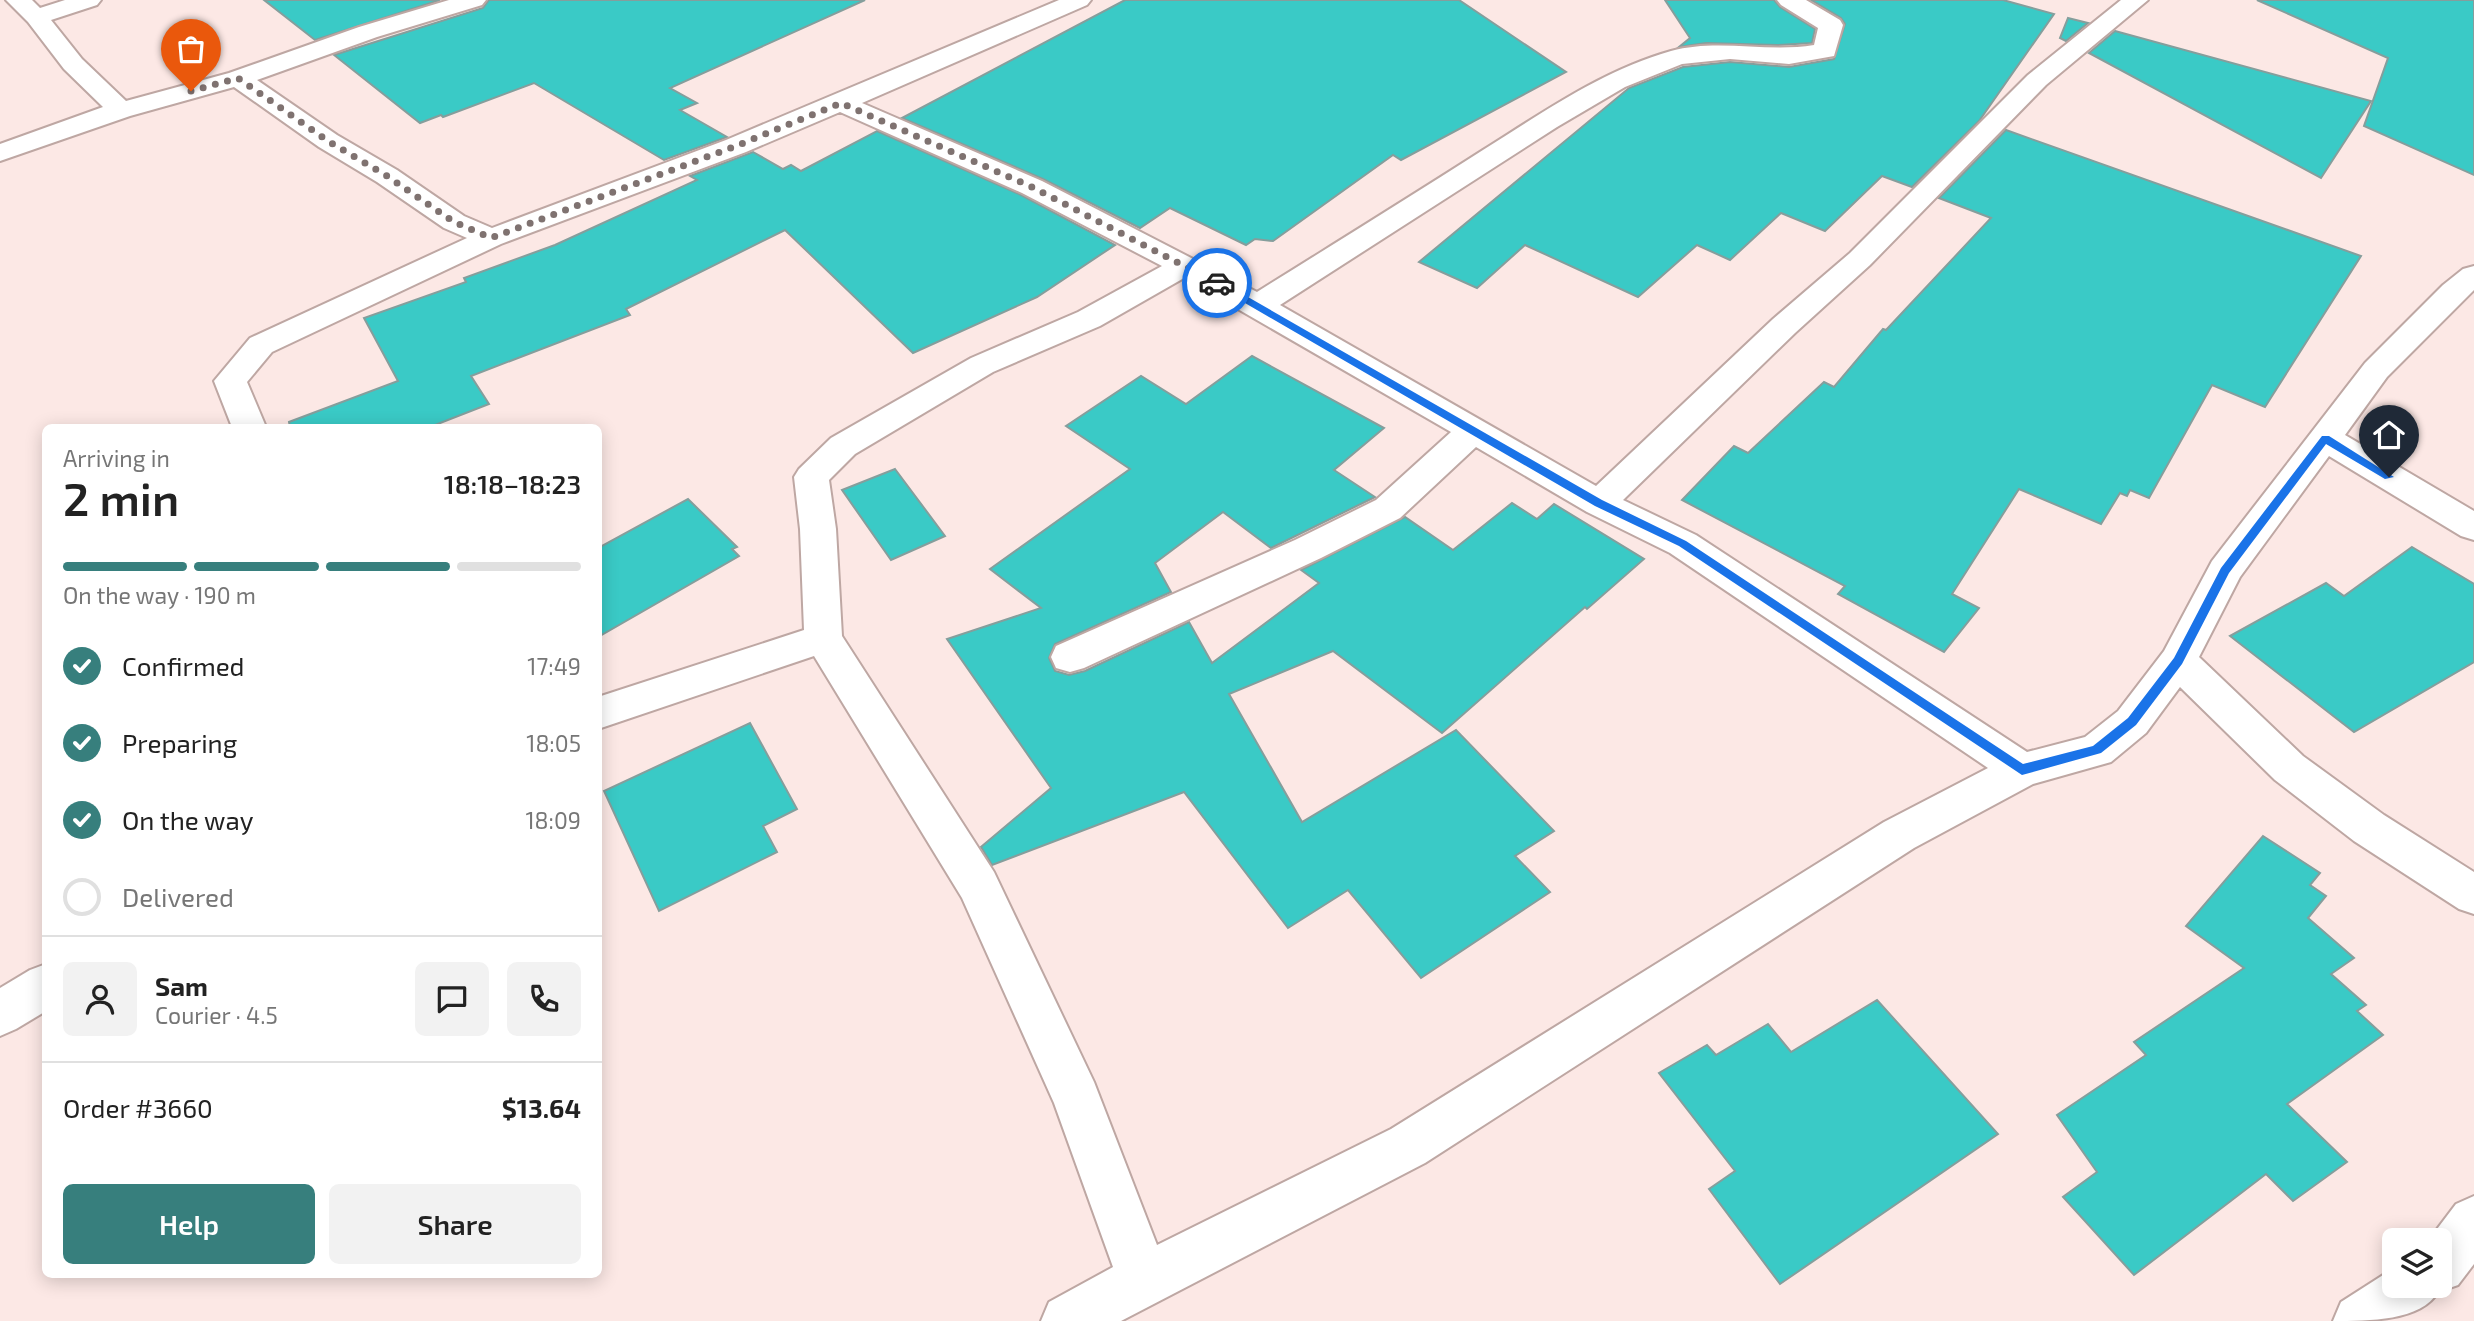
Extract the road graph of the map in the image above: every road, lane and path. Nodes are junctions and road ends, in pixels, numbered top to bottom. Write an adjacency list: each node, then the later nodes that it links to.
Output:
1 (89, 0): 6 (street)
2 (474, 0): 7 (street)
3 (1079, 0): 8 (street)
4 (1788, 0): 14 (street)
5 (2136, 0): 18 (street)
6 (27, 8): 9 (street)
7 (238, 78): 9 (street); 11 (street)
8 (841, 103): 11 (street); 12 (street)
9 (121, 110): 10 (street)
10 (0, 153)
11 (491, 238): 15 (street)
12 (1183, 266): 14 (street); 20 (street)
13 (2474, 275): 17 (street)
14 (1257, 306): 16 (street)
15 (247, 424)
16 (1473, 430): 18 (street); 21 (street)
17 (2325, 438): 19 (street); 22 (street)
18 (1599, 503): 24 (street)
19 (2474, 527)
20 (823, 638): 23 (street); 30 (street)
21 (1070, 657)
22 (2178, 661): 24 (street); 25 (street)
23 (602, 712)
24 (2022, 770): 30 (street)
25 (2474, 895)
26 (42, 988): 27 (street)
27 (0, 1014)
28 (2474, 1222): 29 (street)
29 (2452, 1251)
30 (1144, 1279): 32 (street)
31 (2395, 1298): 33 (street)
32 (1068, 1321)
33 (2360, 1321)

